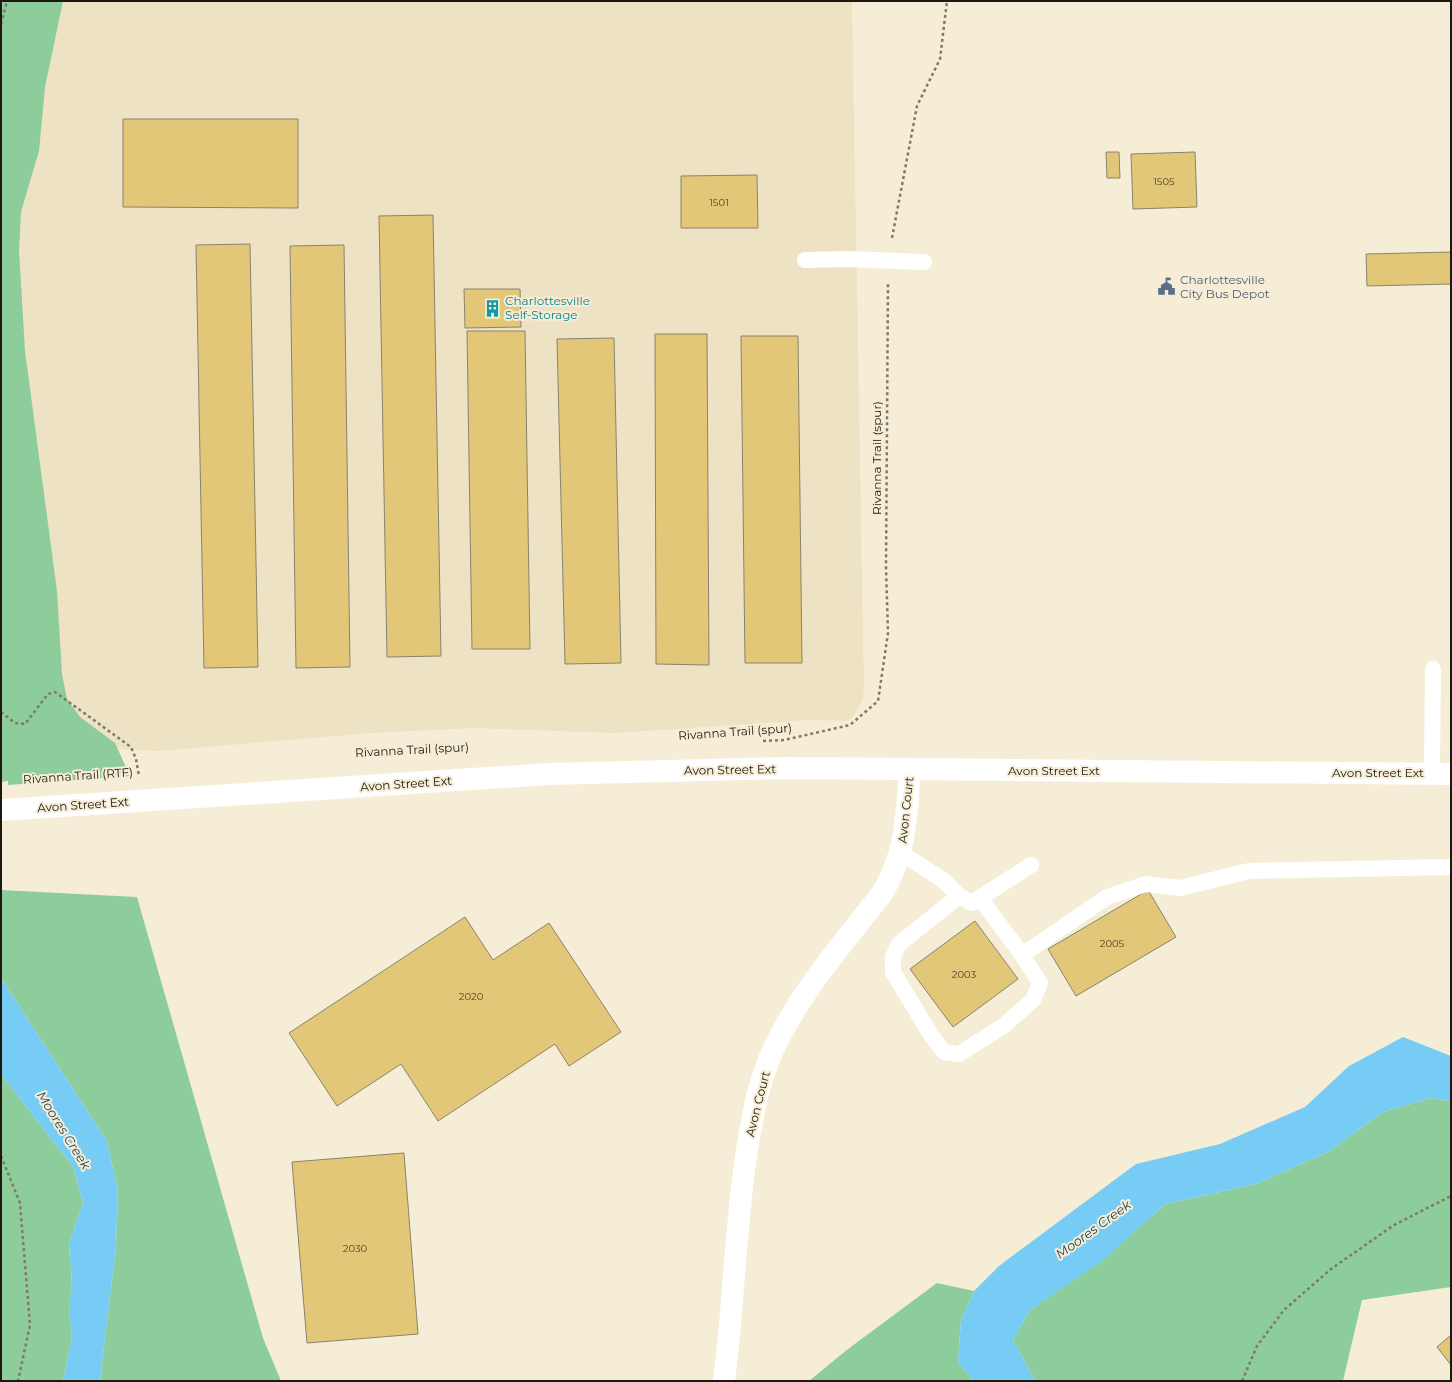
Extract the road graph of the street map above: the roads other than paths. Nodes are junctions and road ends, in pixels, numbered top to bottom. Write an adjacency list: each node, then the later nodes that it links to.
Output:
1 (805, 260): 2 (lane)
2 (924, 262)
3 (1433, 669): 5 (lane)
4 (910, 770): 5 (main road, Avon Street Ext); 6 (main road, Avon Street Ext); 7 (main road, Avon Court)
5 (1442, 774)
6 (5, 810)
7 (901, 853): 10 (lane); 13 (main road, Avon Court)
8 (1031, 865): 11 (lane)
9 (1451, 867): 12 (lane)
10 (959, 896): 11 (lane); 12 (lane)
11 (980, 898): 12 (lane)
12 (1022, 955)
13 (724, 1381)

